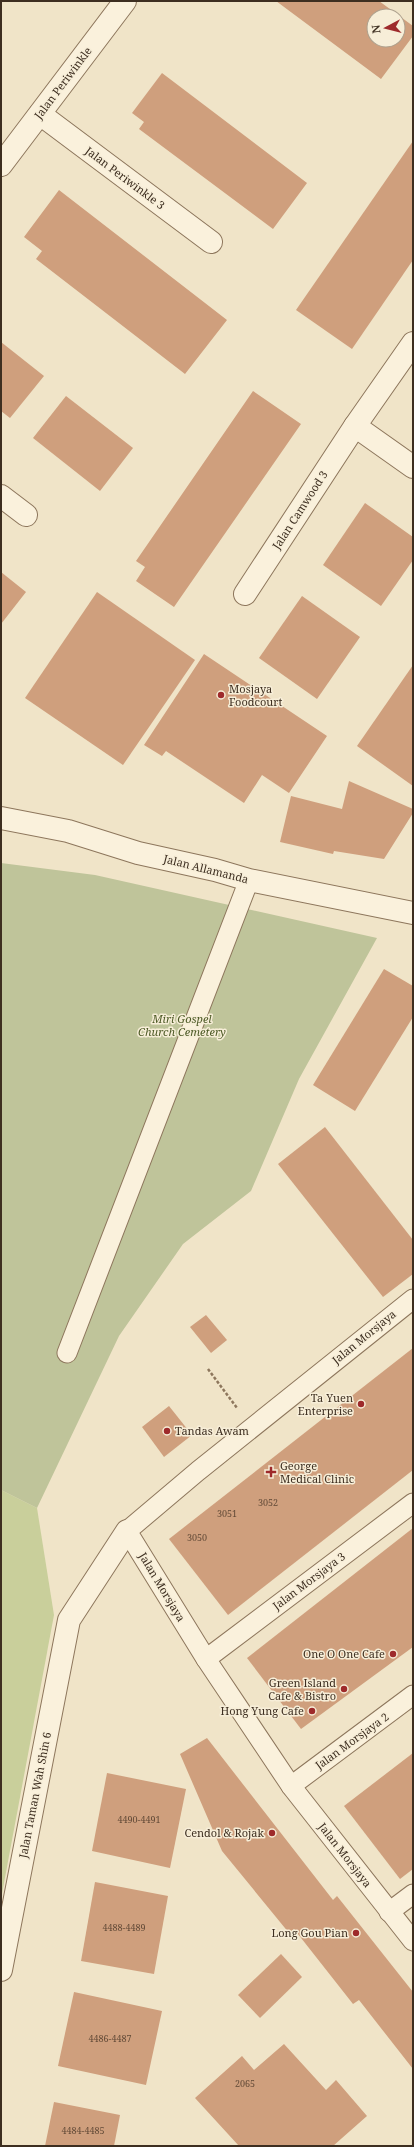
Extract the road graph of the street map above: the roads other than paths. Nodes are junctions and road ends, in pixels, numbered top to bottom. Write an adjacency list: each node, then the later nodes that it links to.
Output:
1 (125, 1): 2 (street, Jalan Periwinkle)
2 (40, 114): 3 (street, Jalan Periwinkle); 4 (street, Jalan Periwinkle 3)
3 (1, 165)
4 (211, 242)
5 (413, 343): 6 (street, Jalan Camwood 3)
6 (355, 426): 7 (street); 10 (street, Jalan Camwood 3)
7 (413, 467)
8 (1, 496): 9 (street)
9 (26, 515)
10 (245, 594)
11 (1, 818): 12 (street, Jalan Allamanda)
12 (249, 880): 13 (street, Jalan Allamanda); 15 (lane)
13 (413, 913)
14 (410, 1306): 17 (lane, Jalan Morsjaya)
15 (68, 1352)
16 (413, 1503): 18 (lane, Jalan Morsjaya 3)
17 (127, 1531): 18 (lane, Jalan Morsjaya); 24 (street, Jalan Taman Wah Shin 6)
18 (206, 1659): 20 (lane, Jalan Morsjaya)
19 (413, 1696): 20 (lane, Jalan Morsjaya 2)
20 (291, 1786): 22 (lane, Jalan Morsjaya)
21 (413, 1894): 22 (lane)
22 (389, 1912): 23 (lane, Jalan Morsjaya)
23 (413, 1941)
24 (1, 1970)

